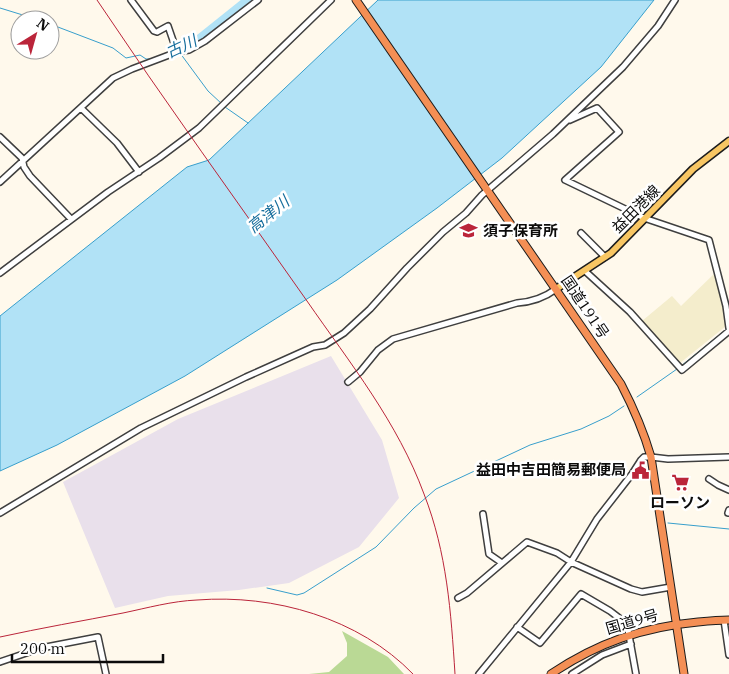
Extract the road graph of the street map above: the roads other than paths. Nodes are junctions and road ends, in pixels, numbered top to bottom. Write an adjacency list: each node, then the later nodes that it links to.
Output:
1 (131, 0): 6 (street)
2 (258, 0): 6 (street)
3 (331, 0): 12 (street)
4 (356, 0): 14 (highway, 国道191号)
5 (675, 0): 8 (street)
6 (177, 52): 7 (street)
7 (80, 108): 11 (street); 12 (street)
8 (565, 123): 14 (street); 15 (street)
9 (0, 137): 11 (street)
10 (729, 141): 15 (main road, 益田港線)
11 (23, 161): 13 (street); 16 (street)
12 (139, 172): 16 (street)
13 (0, 182)
14 (487, 190): 21 (highway, 国道191号); 28 (street)
15 (644, 218): 18 (main road, 益田港線); 22 (street)
16 (71, 219): 20 (street)
17 (581, 233): 18 (street)
18 (605, 257): 19 (main road, 益田港線)
19 (585, 271): 21 (main road, 益田港線); 22 (street)
20 (0, 273)
21 (556, 289): 23 (street); 24 (highway, 国道191号)
22 (729, 329)
23 (348, 382)
24 (651, 456): 25 (street); 30 (street); 32 (highway, 国道191号)
25 (729, 459)
26 (709, 478): 27 (street)
27 (729, 490)
28 (0, 513)
29 (483, 514): 31 (street)
30 (571, 562): 31 (street); 32 (street); 36 (street)
31 (502, 563): 33 (street)
32 (671, 587): 35 (highway, 国道191号)
33 (458, 598)
34 (727, 620): 35 (highway, 国道9号); 39 (street)
35 (676, 624): 37 (highway, 国道9号); 46 (highway, 国道191号)
36 (517, 627): 37 (street); 42 (street)
37 (630, 634): 38 (street); 43 (highway, 国道9号)
38 (631, 644): 44 (street); 45 (street)
39 (729, 655)
40 (0, 662): 41 (street)
41 (106, 674)
42 (479, 674)
43 (551, 674)
44 (572, 674)
45 (636, 674)
46 (684, 674)

